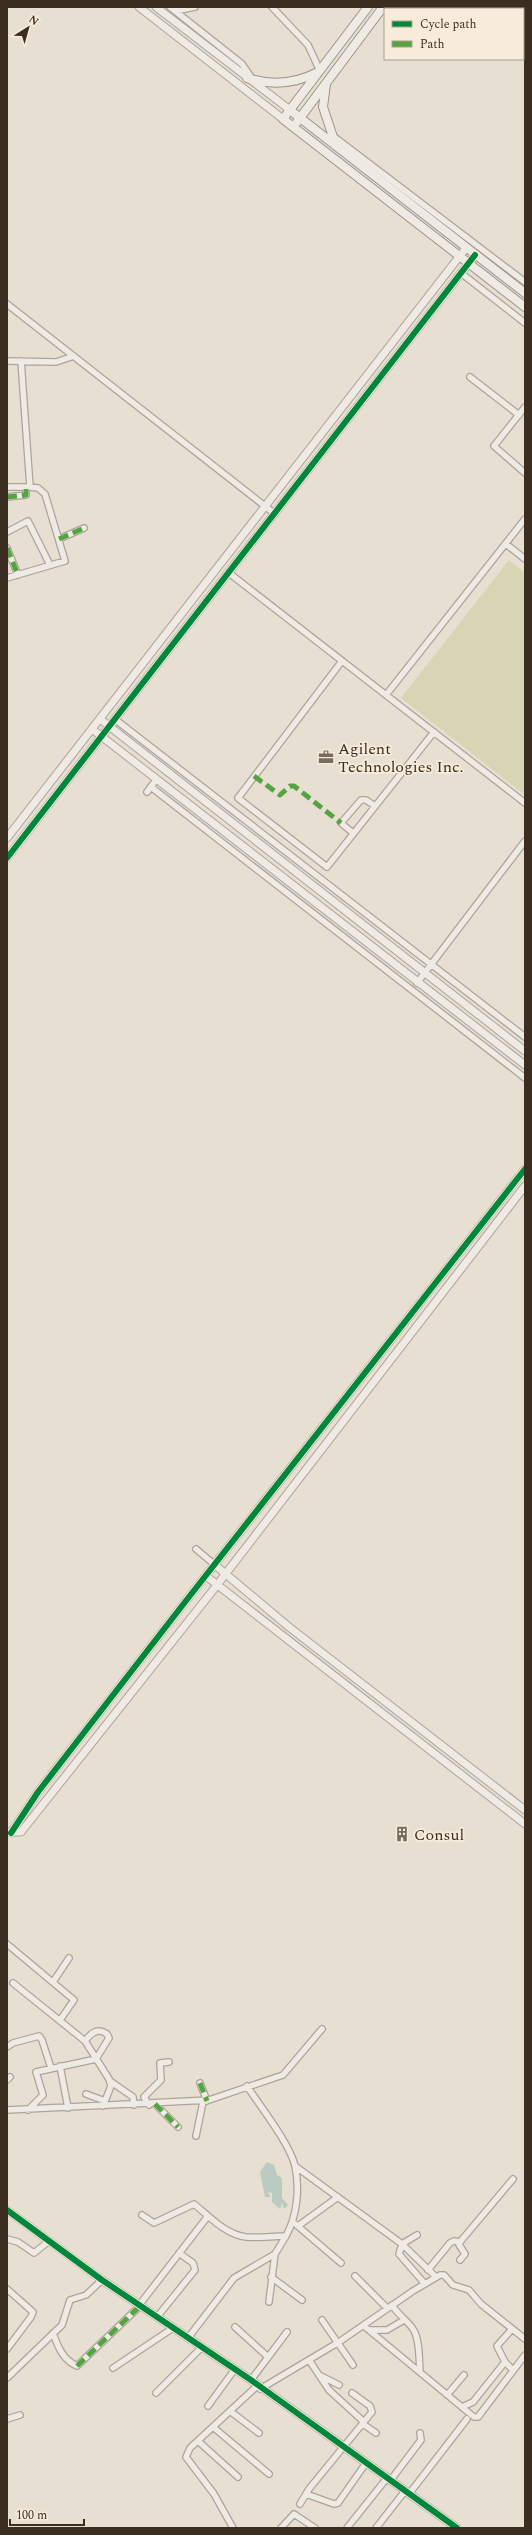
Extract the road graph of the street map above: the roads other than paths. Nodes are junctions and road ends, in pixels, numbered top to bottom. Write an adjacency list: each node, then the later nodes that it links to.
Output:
1 (139, 7): 13 (street)
2 (156, 7): 9 (street)
3 (195, 7): 7 (street)
4 (272, 7): 8 (street)
5 (368, 7): 8 (main road)
6 (383, 7): 10 (main road)
7 (172, 9): 9 (street)
8 (320, 71): 9 (main road); 11 (main road)
9 (250, 79): 11 (street)
10 (327, 81): 12 (main road); 15 (main road)
11 (290, 110): 12 (main road); 13 (main road)
12 (299, 118): 14 (main road); 16 (main road)
13 (283, 119): 14 (main road)
14 (293, 127): 19 (main road)
15 (331, 134): 16 (main road); 22 (street)
16 (337, 148): 17 (main road)
17 (466, 248): 18 (main road); 19 (street)
18 (475, 255): 20 (street); 23 (main road)
19 (459, 256): 20 (main road); 37 (street)
20 (469, 264): 21 (street); 25 (main road)
21 (461, 273): 26 (street); 38 (street)
22 (525, 282)
23 (525, 293)
24 (7, 304): 27 (street)
25 (525, 307)
26 (525, 323)
27 (74, 356): 29 (street); 37 (street)
28 (7, 361): 29 (street)
29 (21, 361): 35 (street)
30 (470, 377): 32 (street)
31 (525, 407): 32 (street)
32 (519, 415): 33 (street)
33 (525, 473)
34 (7, 486): 35 (street)
35 (28, 487): 36 (street); 42 (street)
36 (7, 497)
37 (265, 506): 38 (street); 52 (street)
38 (275, 514): 47 (street)
39 (525, 519): 43 (street)
40 (84, 528): 42 (street)
41 (7, 532): 46 (street)
42 (59, 539): 46 (street)
43 (506, 544): 45 (street); 51 (street)
44 (7, 548): 48 (street)
45 (525, 559)
46 (50, 565): 48 (street)
47 (229, 573): 50 (street); 53 (street)
48 (18, 575): 49 (street)
49 (7, 578)
50 (342, 661): 51 (street); 63 (street)
51 (386, 695): 56 (street)
52 (100, 719): 54 (street); 55 (street)
53 (116, 720): 54 (street); 67 (street)
54 (109, 728): 57 (street); 68 (street)
55 (92, 729): 57 (street); 64 (street)
56 (434, 732): 59 (street); 60 (street)
57 (102, 738): 58 (street); 66 (street)
58 (156, 780): 61 (street); 62 (street)
59 (525, 802)
60 (375, 806): 63 (street); 63 (street)
61 (199, 813): 62 (street); 69 (street)
62 (194, 820): 73 (street)
63 (354, 833)
64 (7, 838)
65 (525, 841): 67 (street)
66 (7, 858)
67 (431, 965): 68 (street); 70 (street)
68 (424, 974): 69 (street); 71 (street)
69 (417, 983): 72 (street)
70 (525, 1037)
71 (525, 1052)
72 (525, 1065)
73 (525, 1078)
74 (525, 1169): 77 (street)
75 (525, 1186): 78 (street)
76 (196, 1550): 77 (street)
77 (215, 1566): 78 (street); 79 (street)
78 (225, 1574): 80 (street); 81 (street)
79 (206, 1576): 80 (street); 85 (street)
80 (216, 1585): 82 (street); 85 (street)
81 (289, 1626): 82 (street); 83 (street)
82 (282, 1636): 84 (street)
83 (525, 1810)
84 (525, 1824)
85 (9, 1833)
86 (7, 1944): 88 (street)
87 (69, 1958): 88 (street)
88 (53, 1982): 90 (street)
89 (12, 1983): 90 (street)
90 (60, 2020): 92 (street)
91 (322, 2029): 100 (street)
92 (85, 2041): 94 (street); 94 (street)
93 (7, 2047): 97 (street)
94 (96, 2059): 96 (street); 98 (street)
95 (169, 2062): 105 (street)
96 (60, 2066): 97 (street); 106 (street)
97 (51, 2068): 108 (street)
98 (110, 2081): 103 (street); 104 (street)
99 (200, 2084): 102 (street)
100 (248, 2086): 102 (street); 111 (street)
101 (86, 2094): 103 (street)
102 (205, 2101): 105 (street); 110 (street)
103 (104, 2103): 104 (street); 106 (street)
104 (134, 2105): 105 (street)
105 (152, 2105): 109 (street)
106 (68, 2108): 108 (street)
107 (7, 2110): 108 (street)
108 (28, 2110)
109 (178, 2127)
110 (196, 2136)
111 (295, 2166): 113 (street); 117 (street)
112 (513, 2179): 123 (street)
113 (338, 2197): 118 (street); 124 (street)
114 (7, 2210): 122 (street)
115 (142, 2215): 116 (street)
116 (208, 2216): 120 (street); 125 (street)
117 (293, 2222): 118 (street); 120 (street)
118 (298, 2226): 128 (street)
119 (418, 2235): 124 (street)
120 (286, 2236): 126 (street)
121 (7, 2239): 122 (street)
122 (49, 2241): 133 (street)
123 (458, 2243): 127 (street); 129 (street)
124 (402, 2244): 129 (street); 134 (street)
125 (179, 2253): 138 (street); 140 (street)
126 (275, 2254): 131 (street); 150 (street)
127 (460, 2260)
128 (341, 2263)
129 (428, 2270): 132 (street)
130 (355, 2276): 139 (street)
131 (271, 2277): 136 (street); 137 (street)
132 (436, 2277): 134 (street); 146 (street)
133 (102, 2280): 138 (street); 149 (street)
134 (425, 2284): 139 (street)
135 (7, 2289): 154 (street)
136 (302, 2300)
137 (269, 2302)
138 (140, 2305): 140 (street); 149 (street)
139 (390, 2307): 142 (street); 143 (street)
140 (157, 2317): 145 (street)
141 (322, 2320): 152 (street)
142 (404, 2320): 147 (street); 163 (street)
143 (364, 2326): 147 (street); 152 (street)
144 (235, 2327): 156 (street)
145 (173, 2328): 150 (street); 160 (street)
146 (512, 2329): 151 (street); 158 (street)
147 (369, 2330): 163 (street)
148 (287, 2332): 156 (street)
149 (53, 2333): 166 (street)
150 (188, 2338): 153 (street)
151 (525, 2339)
152 (339, 2342): 157 (street); 159 (street)
153 (202, 2347): 161 (street); 171 (street)
154 (7, 2349)
155 (525, 2355): 162 (street)
156 (268, 2356): 167 (street)
157 (309, 2360): 165 (street); 169 (street)
158 (505, 2362): 162 (street); 174 (street)
159 (353, 2365)
160 (113, 2368)
161 (235, 2370): 167 (street); 173 (street)
162 (513, 2370): 174 (street)
163 (420, 2372): 172 (street)
164 (464, 2374): 172 (street)
165 (319, 2375): 168 (street); 179 (street)
166 (7, 2378)
167 (251, 2380): 169 (street)
168 (339, 2385)
169 (259, 2387): 175 (street); 185 (street)
170 (352, 2393): 179 (street)
171 (156, 2394)
172 (448, 2395): 174 (street)
173 (208, 2406)
174 (462, 2408)
175 (230, 2411): 180 (street); 181 (street)
176 (20, 2415): 177 (street)
177 (7, 2419)
178 (467, 2419): 190 (street)
179 (364, 2423): 182 (street); 185 (street)
180 (213, 2427): 184 (street); 187 (street)
181 (259, 2433)
182 (376, 2434)
183 (420, 2434): 189 (street)
184 (198, 2441): 188 (street); 193 (street)
185 (344, 2448): 186 (street); 191 (street)
186 (366, 2463): 189 (street); 191 (street)
187 (269, 2474)
188 (238, 2477)
189 (388, 2479): 190 (street); 196 (street)
190 (407, 2492): 197 (street); 198 (street)
191 (306, 2494): 192 (street)
192 (300, 2504)
193 (233, 2528)
194 (281, 2528): 195 (street)
195 (315, 2528)
196 (347, 2528)
197 (376, 2528)
198 (457, 2528)

